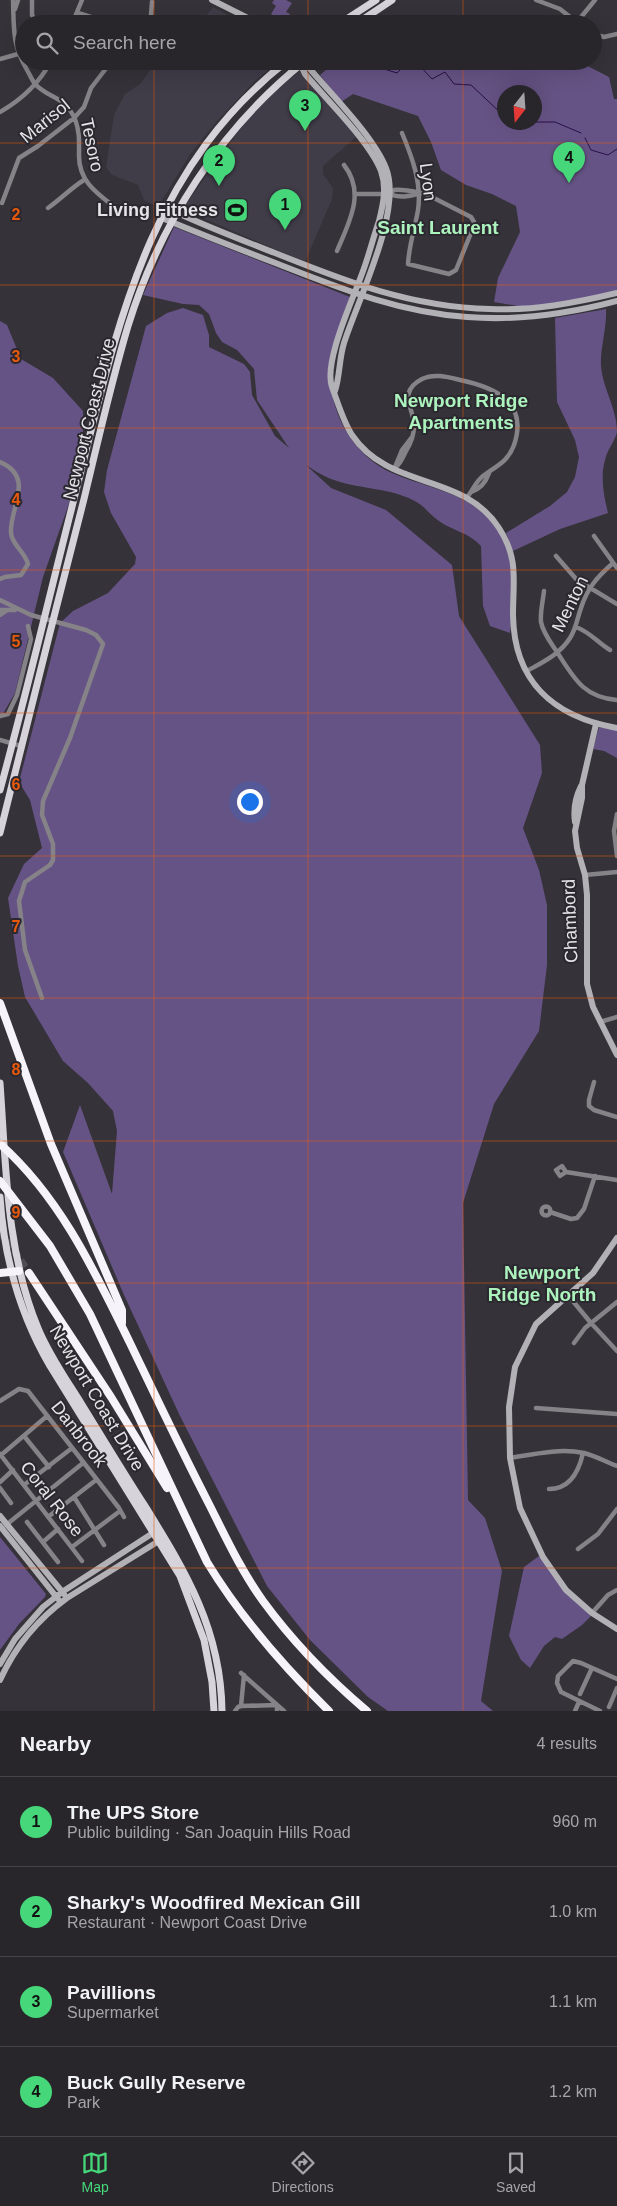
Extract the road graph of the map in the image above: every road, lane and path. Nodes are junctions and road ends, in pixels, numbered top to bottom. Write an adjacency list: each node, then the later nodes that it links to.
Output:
1 (13, 0): 12 (street, Tesoro)
2 (18, 0): 12 (street, Tesoro)
3 (32, 0): 14 (street)
4 (82, 0): 13 (street)
5 (212, 0): 17 (street)
6 (376, 0): 18 (main road)
7 (392, 0): 19 (main road)
8 (536, 0): 11 (street)
9 (595, 0): 21 (street)
10 (153, 1): 16 (street)
11 (544, 1): 20 (street)
12 (13, 12): 24 (street, Tesoro)
13 (78, 13): 15 (street)
14 (32, 15)
15 (84, 15)
16 (151, 15)
17 (242, 15)
18 (353, 15)
19 (370, 15)
20 (568, 15)
21 (584, 15)
22 (617, 34): 23 (street)
23 (602, 36)
24 (15, 40)
25 (15, 55): 26 (street)
26 (0, 59)
27 (27, 70): 33 (street, Tesoro)
28 (45, 70): 33 (street)
29 (104, 70): 35 (street, Marisol)
30 (277, 70): 45 (main road, Newport Coast Drive)
31 (294, 70): 46 (main road, Newport Coast Drive)
32 (311, 70): 41 (street)
33 (35, 84): 34 (street); 35 (street, Tesoro)
34 (0, 112)
35 (74, 118): 38 (street, Tesoro); 42 (street, Marisol)
36 (402, 134): 39 (street, Lyon)
37 (344, 165): 40 (street)
38 (84, 180): 43 (street, Tesoro); 44 (street)
39 (419, 193): 39 (street, Lyon); 41 (street)
40 (356, 194): 41 (street); 49 (street)
41 (387, 194): 50 (street)
42 (2, 203)
43 (112, 205)
44 (48, 208)
45 (166, 208): 46 (street); 47 (main road, Newport Coast Drive)
46 (176, 213): 48 (main road, Newport Coast Drive); 50 (street)
47 (162, 218): 48 (street); 70 (main road, Newport Coast Drive)
48 (171, 222): 52 (street); 71 (main road, Newport Coast Drive)
49 (337, 251)
50 (361, 287): 51 (street); 52 (street)
51 (617, 293)
52 (358, 294): 53 (street); 55 (street)
53 (617, 302)
54 (0, 462): 61 (street)
55 (394, 468): 56 (street); 56 (street)
56 (469, 495): 76 (street)
57 (594, 536): 59 (street)
58 (556, 556): 62 (street)
59 (612, 564): 60 (street); 62 (street, Menton)
60 (617, 568)
61 (0, 580)
62 (589, 589): 65 (street); 73 (street, Menton)
63 (544, 591): 75 (street)
64 (0, 600): 67 (street)
65 (617, 604)
66 (0, 610): 68 (street)
67 (19, 610): 68 (street); 70 (street)
68 (6, 611): 69 (street)
69 (0, 615)
70 (43, 618): 71 (street); 82 (main road, Newport Coast Drive)
71 (52, 621): 83 (main road, Newport Coast Drive); 90 (street)
72 (28, 626): 78 (street)
73 (576, 626): 74 (street); 75 (street, Menton)
74 (610, 650)
75 (557, 653): 76 (street, Menton); 77 (street)
76 (527, 672): 79 (street)
77 (617, 700)
78 (0, 716)
79 (596, 724): 80 (street); 89 (street, Chambord)
80 (617, 728)
81 (0, 740): 82 (street)
82 (12, 743): 83 (street); 84 (main road, Newport Coast Drive)
83 (21, 746): 86 (main road, Newport Coast Drive)
84 (0, 790)
85 (617, 814): 87 (street)
86 (0, 833)
87 (617, 856)
88 (617, 872): 89 (street)
89 (585, 875): 93 (street, Chambord)
90 (42, 998)
91 (0, 1004): 113 (highway)
92 (617, 1017): 93 (street)
93 (600, 1022): 94 (street, Chambord)
94 (617, 1055)
95 (594, 1082): 97 (street)
96 (0, 1084): 106 (main road, Newport Coast Drive)
97 (617, 1117)
98 (0, 1144): 113 (highway)
99 (566, 1172): 100 (street)
100 (595, 1176): 101 (street); 104 (street)
101 (617, 1180)
102 (0, 1181): 144 (highway)
103 (0, 1197): 107 (main road, Newport Coast Drive)
104 (550, 1212)
105 (617, 1238): 110 (street)
106 (19, 1270): 107 (highway); 148 (main road, Newport Coast Drive)
107 (10, 1272): 108 (highway); 148 (main road, Newport Coast Drive)
108 (0, 1273)
109 (28, 1273): 144 (highway)
110 (567, 1294): 112 (street); 125 (street)
111 (617, 1302): 112 (street)
112 (591, 1323): 114 (street); 115 (street)
113 (122, 1328): 176 (highway)
114 (574, 1343)
115 (617, 1351)
116 (0, 1392): 117 (street)
117 (2, 1400): 120 (street, Danbrook)
118 (536, 1408): 119 (street)
119 (617, 1414)
120 (47, 1416): 121 (street); 122 (street, Danbrook)
121 (24, 1436): 124 (street); 128 (street)
122 (72, 1448): 126 (street, Danbrook); 128 (street)
123 (583, 1453): 125 (street); 127 (street); 134 (street)
124 (1, 1457): 129 (street, Coral Rose)
125 (510, 1458): 158 (street)
126 (84, 1464): 130 (street, Danbrook); 136 (street)
127 (617, 1466)
128 (49, 1467): 132 (street)
129 (13, 1470): 131 (street); 132 (street, Coral Rose)
130 (96, 1480): 135 (street); 139 (street, Danbrook)
131 (0, 1482)
132 (24, 1485): 136 (street, Coral Rose)
133 (0, 1488): 137 (street)
134 (549, 1488)
135 (74, 1497): 141 (street); 147 (street)
136 (36, 1500): 141 (street, Coral Rose); 145 (street)
137 (11, 1503)
138 (617, 1509): 153 (street)
139 (120, 1512): 142 (street, Danbrook); 147 (street)
140 (0, 1516): 145 (street)
141 (48, 1516): 146 (street, Coral Rose)
142 (124, 1517)
143 (27, 1522): 150 (street)
144 (189, 1524): 175 (highway)
145 (3, 1527): 157 (street)
146 (58, 1529): 150 (street); 152 (street, Coral Rose)
147 (95, 1529): 151 (street); 152 (street)
148 (156, 1531): 149 (main road, Newport Coast Drive); 157 (street)
149 (161, 1539): 157 (street); 170 (main road, Newport Coast Drive); 171 (main road, Newport Coast Drive)
150 (43, 1542): 155 (street)
151 (104, 1545)
152 (72, 1547): 154 (street, Coral Rose)
153 (578, 1549)
154 (82, 1561)
155 (58, 1562)
156 (617, 1590): 158 (street)
157 (61, 1597): 160 (street); 163 (street)
158 (592, 1613): 159 (street)
159 (617, 1629)
160 (0, 1664)
161 (592, 1668): 162 (street); 165 (street); 166 (street)
162 (617, 1679)
163 (0, 1680)
164 (617, 1688): 169 (street)
165 (580, 1694)
166 (579, 1702): 177 (street); 178 (street)
167 (277, 1705): 168 (street); 168 (street); 173 (street); 174 (street)
168 (241, 1706): 172 (street)
169 (609, 1707)
170 (214, 1711)
171 (222, 1711)
172 (235, 1711)
173 (278, 1711)
174 (284, 1711)
175 (330, 1711)
176 (367, 1711)
177 (575, 1711)
178 (600, 1711)

